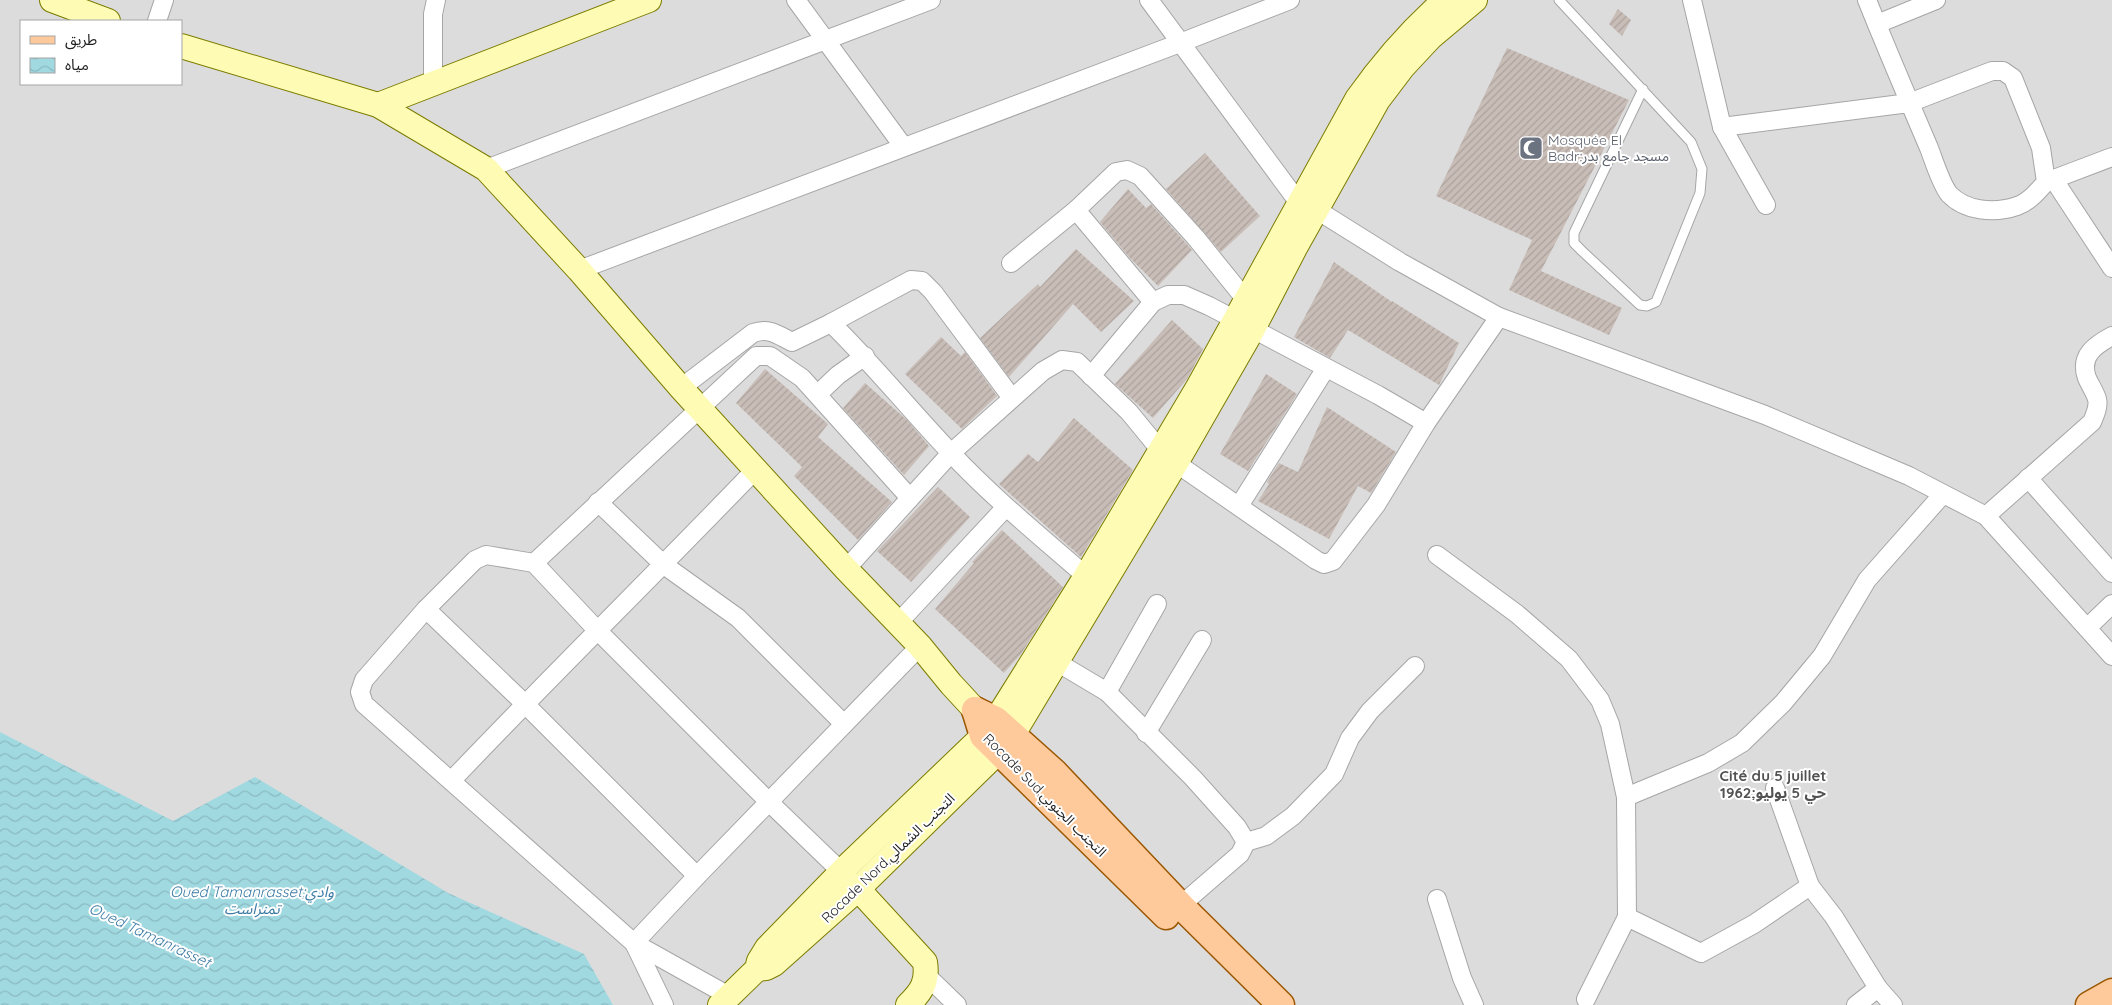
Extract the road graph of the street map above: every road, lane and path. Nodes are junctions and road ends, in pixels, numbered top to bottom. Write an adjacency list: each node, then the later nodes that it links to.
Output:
1 (52, 0): 15 (street)
2 (164, 0): 16 (street)
3 (436, 0): 21 (street)
4 (649, 0): 21 (street)
5 (796, 0): 18 (street)
6 (931, 0): 18 (street)
7 (1150, 0): 19 (street)
8 (1290, 0): 19 (street)
9 (1445, 0): 31 (street)
10 (1475, 0): 31 (street)
11 (1559, 0): 22 (lane)
12 (1692, 0): 25 (street)
13 (1867, 0): 17 (street)
14 (1936, 0): 17 (street)
15 (105, 20)
16 (157, 20)
17 (1877, 24): 23 (street)
18 (824, 40): 26 (street); 28 (street)
19 (1180, 43): 26 (street); 31 (street)
20 (182, 46): 24 (street)
21 (433, 83): 24 (street)
22 (1643, 89): 22 (lane)
23 (1909, 102): 25 (street); 29 (street); 29 (street)
24 (378, 105): 28 (street)
25 (1722, 127): 30 (street)
26 (903, 146): 35 (street)
27 (2112, 157): 29 (street)
28 (486, 169): 35 (street)
29 (2050, 181): 34 (street)
30 (1766, 205)
31 (1308, 206): 37 (street); 38 (street)
32 (1076, 210): 33 (street); 36 (street); 37 (street)
33 (1011, 263)
34 (2112, 268)
35 (579, 270): 44 (street)
36 (1153, 302): 37 (street); 43 (street)
37 (1245, 317): 42 (street); 50 (street)
38 (1499, 317): 48 (street); 53 (street)
39 (832, 323): 41 (street); 44 (street); 46 (street)
40 (2112, 336): 52 (street)
41 (865, 356): 45 (street); 49 (street)
42 (1326, 368): 48 (street); 56 (street)
43 (1091, 376): 46 (street); 50 (street)
44 (681, 388): 47 (street)
45 (818, 394): 47 (street); 54 (street)
46 (1012, 398): 49 (street)
47 (700, 408): 51 (street); 55 (street)
48 (1426, 423): 56 (street)
49 (951, 453): 54 (street); 57 (street)
50 (1168, 457): 56 (street); 64 (street); 74 (street)
51 (756, 469): 61 (street); 62 (street)
52 (2028, 478): 58 (street); 63 (street)
53 (1943, 494): 58 (street); 83 (street)
54 (910, 498): 62 (street)
55 (598, 502): 60 (street); 61 (street)
56 (1239, 506)
57 (1006, 507): 64 (street); 68 (street)
58 (1986, 516): 69 (street)
59 (1437, 555): 83 (street)
60 (534, 563): 67 (street); 70 (street)
61 (664, 565): 70 (street); 78 (street)
62 (846, 569): 68 (street)
63 (2112, 573)
64 (1086, 576): 79 (street)
65 (1157, 604): 76 (street)
66 (2112, 604): 69 (street)
67 (426, 609): 77 (street); 81 (street)
68 (898, 623): 72 (street)
69 (2086, 628): 73 (street)
70 (596, 630): 77 (street); 84 (street)
71 (1202, 640): 80 (street)
72 (920, 646): 78 (street); 79 (street)
73 (2112, 656)
74 (1055, 660): 76 (street); 79 (street)
75 (1415, 666): 85 (street)
76 (1107, 692): 80 (street)
77 (524, 704): 81 (street); 87 (street)
78 (844, 724): 84 (street)
79 (993, 731): 86 (street, Rocade Nord,التجنب الشمالي); 89 (street, Rocade Nord,التجنب الشمالي); 91 (main road, Rocade Sud,التجنب الجنوبي)
80 (1146, 732): 85 (street)
81 (452, 780): 93 (street)
82 (1775, 788): 88 (street)
83 (1626, 798): 92 (street)
84 (769, 802): 86 (street); 87 (street)
85 (1246, 842): 91 (street)
86 (842, 871): 89 (street); 94 (street, Rocade Nord,التجنب الشمالي)
87 (697, 876): 93 (street)
88 (1810, 886): 92 (street); 96 (street)
89 (858, 889): 94 (street, Rocade Nord,التجنب الشمالي); 95 (street)
90 (1437, 899): 105 (street)
91 (1174, 912): 103 (main road, Rocade Sud,التجنب الجنوبي); 104 (main road, Rocade Sud,التجنب الجنوبي)
92 (1627, 917): 98 (street)
93 (634, 943): 99 (street); 100 (street)
94 (757, 969): 99 (street, Rocade Nord,التجنب الشمالي)
95 (927, 976): 101 (street); 102 (street)
96 (1878, 988): 106 (street); 107 (street)
97 (2112, 992): 108 (main road)
98 (1586, 999)
99 (724, 1000)
100 (664, 1005)
101 (908, 1005)
102 (957, 1005)
103 (1258, 1005)
104 (1281, 1005)
105 (1474, 1005)
106 (1856, 1005)
107 (1893, 1005)
108 (2089, 1005)

